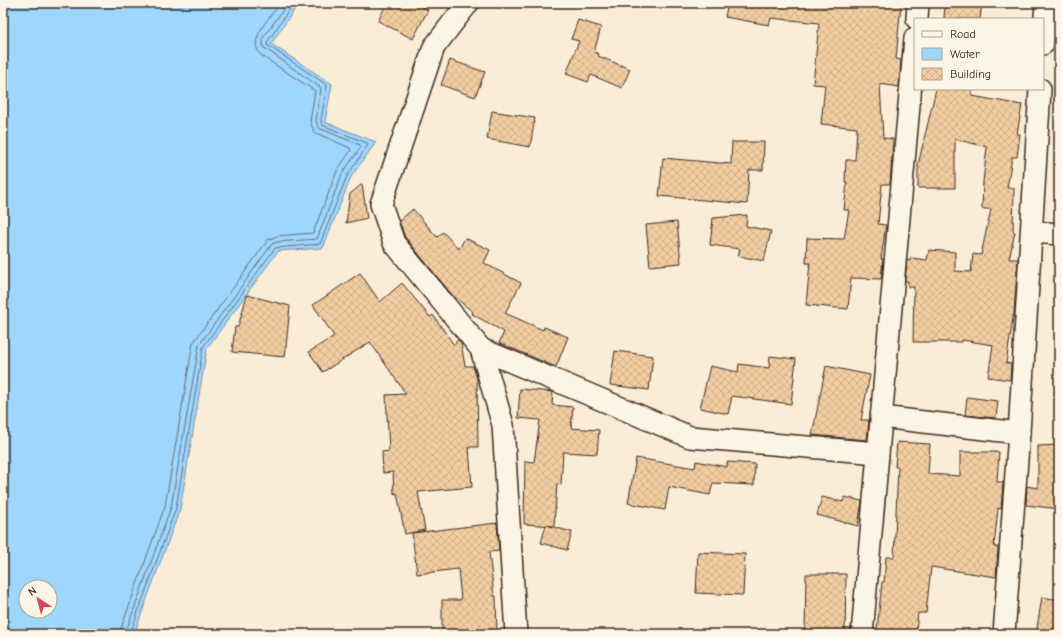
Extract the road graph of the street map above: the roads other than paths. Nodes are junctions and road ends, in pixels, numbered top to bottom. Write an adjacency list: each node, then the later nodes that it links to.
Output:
1 (468, 3): 10 (street)
2 (918, 3): 4 (street)
3 (1046, 3): 5 (street)
4 (917, 18)
5 (1044, 30)
6 (914, 49): 11 (street)
7 (1040, 90): 8 (street)
8 (1032, 232): 9 (street); 12 (street)
9 (1059, 234)
10 (481, 349): 13 (street); 14 (street)
11 (881, 417): 12 (street); 13 (street)
12 (1019, 433): 16 (street)
13 (878, 453): 15 (street)
14 (516, 634)
15 (862, 634)
16 (1004, 634)

